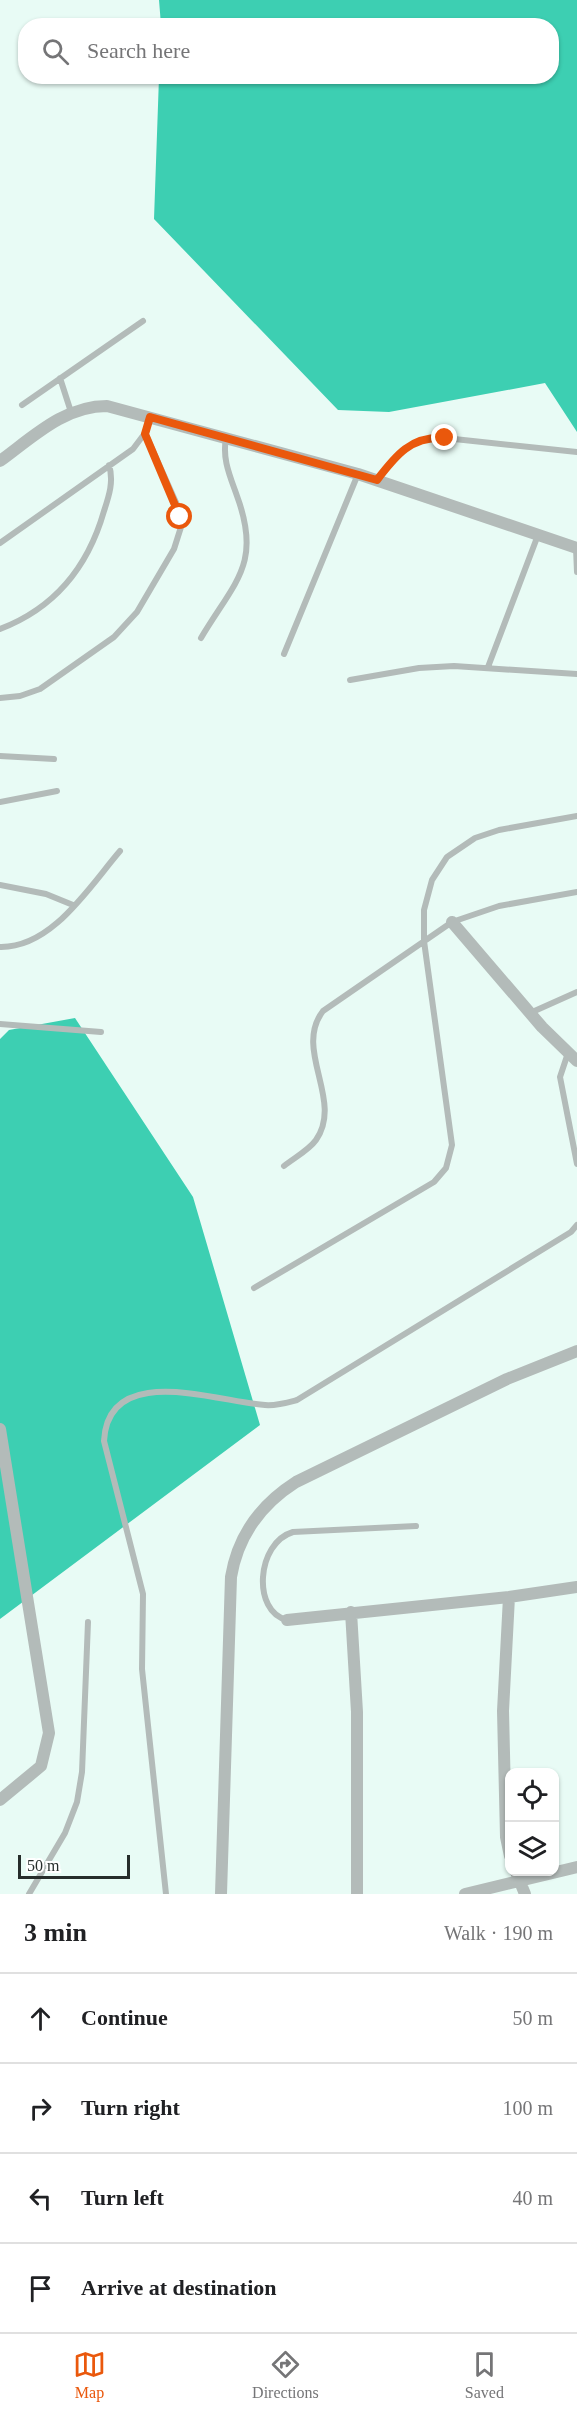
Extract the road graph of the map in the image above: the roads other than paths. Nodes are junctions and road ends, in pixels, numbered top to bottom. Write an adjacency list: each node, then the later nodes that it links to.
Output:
1 (143, 321): 2 (lane)
2 (60, 378): 3 (lane); 4 (lane)
3 (22, 405)
4 (71, 412): 5 (street); 9 (street)
5 (150, 417): 6 (lane); 7 (street)
6 (145, 434): 10 (lane); 23 (lane)
7 (226, 437): 11 (street); 18 (lane)
8 (577, 452): 12 (lane)
9 (0, 461)
10 (109, 465): 14 (lane); 17 (lane)
11 (358, 474): 12 (street); 19 (lane)
12 (377, 480): 13 (street)
13 (538, 535): 15 (street); 20 (lane)
14 (0, 543)
15 (577, 548): 16 (lane)
16 (577, 572)
17 (0, 628)
18 (201, 638)
19 (284, 654)
20 (488, 667): 21 (lane); 22 (lane)
21 (577, 674)
22 (350, 680)
23 (0, 698)
24 (0, 756): 25 (lane)
25 (54, 759)
26 (57, 791): 27 (lane)
27 (0, 802)
28 (577, 816): 34 (lane)
29 (120, 851): 32 (lane)
30 (0, 885): 32 (lane)
31 (577, 892): 33 (lane)
32 (73, 905): 35 (lane)
33 (452, 922): 34 (lane); 37 (street)
34 (424, 941): 42 (lane); 44 (lane)
35 (0, 947)
36 (577, 992): 37 (lane)
37 (530, 1013): 40 (street)
38 (0, 1024): 39 (lane)
39 (101, 1032)
40 (573, 1057): 41 (lane)
41 (577, 1164)
42 (284, 1166)
43 (577, 1225): 59 (lane)
44 (254, 1288)
45 (577, 1351): 60 (street)
46 (0, 1430): 53 (street)
47 (417, 1526): 51 (lane)
48 (577, 1587): 49 (street)
49 (509, 1597): 50 (street); 54 (street)
50 (351, 1612): 51 (street); 61 (street)
51 (287, 1620)
52 (88, 1622): 58 (lane)
53 (0, 1800)
54 (506, 1822)
55 (577, 1867): 56 (street)
56 (559, 1870)
57 (519, 1876): 62 (street); 63 (street)
58 (29, 1894)
59 (166, 1894)
60 (221, 1894)
61 (357, 1894)
62 (465, 1894)
63 (525, 1894)

